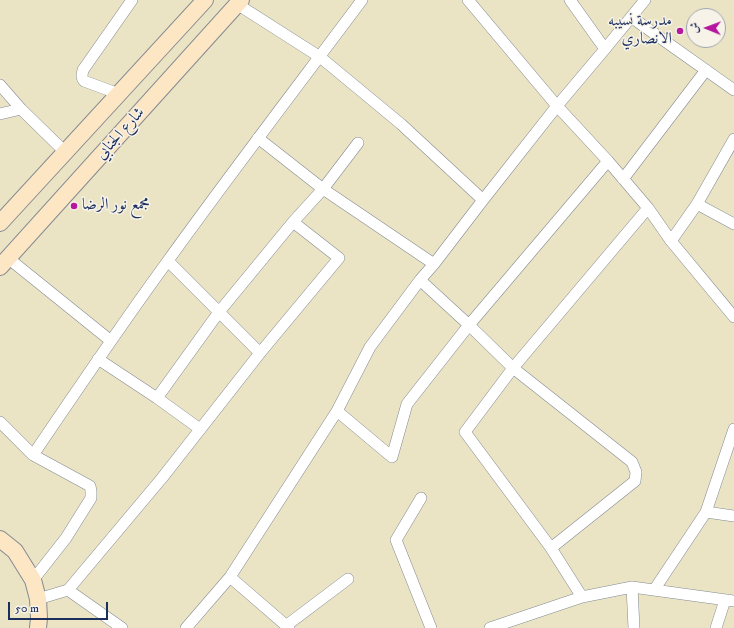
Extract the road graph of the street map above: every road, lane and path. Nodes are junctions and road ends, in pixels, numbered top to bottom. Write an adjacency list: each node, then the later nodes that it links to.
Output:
1 (132, 0): 14 (street)
2 (205, 0): 14 (street, شارع الجنابي)
3 (362, 0): 10 (street)
4 (468, 0): 15 (street)
5 (570, 0): 9 (street)
6 (645, 0): 8 (street)
7 (239, 2): 10 (street); 33 (street, شارع الجنابي)
8 (631, 17): 9 (street); 11 (street)
9 (605, 49): 15 (street)
10 (320, 57): 18 (street); 25 (street)
11 (706, 70): 13 (street); 23 (street)
12 (0, 86): 16 (street)
13 (734, 90)
14 (119, 94): 21 (street, شارع الجنابي)
15 (557, 106): 22 (street); 25 (street)
16 (21, 109): 17 (street); 21 (street)
17 (0, 114)
18 (258, 138): 24 (street); 32 (street)
19 (734, 139): 26 (street)
20 (358, 142): 24 (street)
21 (65, 152): 29 (street, شارع الجنابي)
22 (608, 161): 23 (street); 38 (street)
23 (623, 179): 27 (street)
24 (323, 189): 28 (street); 34 (street)
25 (483, 200): 34 (street)
26 (697, 204): 30 (street); 31 (street)
27 (648, 208): 31 (street); 42 (street)
28 (293, 222): 36 (street); 40 (street)
29 (0, 223)
30 (734, 224)
31 (671, 241): 37 (street)
32 (168, 261): 36 (street); 39 (street)
33 (4, 263): 39 (street)
34 (434, 264): 35 (street)
35 (420, 280): 38 (street); 44 (street)
36 (219, 312): 40 (street); 43 (street)
37 (734, 317)
38 (469, 325): 42 (street); 44 (street)
39 (111, 341): 41 (street)
40 (260, 353): 46 (street)
41 (98, 359): 43 (street); 48 (street)
42 (513, 368): 53 (street); 53 (street)
43 (157, 398): 46 (street)
44 (337, 411): 54 (street)
45 (0, 422): 48 (street)
46 (200, 429): 58 (street)
47 (734, 429): 50 (street)
48 (33, 455): 56 (street)
49 (421, 498): 67 (street)
50 (706, 512): 51 (street); 59 (street)
51 (734, 516)
52 (0, 539): 56 (street)
53 (550, 548): 60 (street)
54 (230, 577): 63 (street); 66 (street)
55 (348, 579): 63 (street)
56 (33, 580): 61 (street)
57 (632, 587): 59 (street); 60 (street); 69 (street)
58 (68, 590): 61 (street); 65 (street)
59 (654, 590): 62 (street)
60 (582, 597): 68 (street)
61 (38, 599): 64 (street)
62 (730, 600): 70 (street)
63 (288, 627)
64 (38, 628)
65 (122, 628)
66 (186, 628)
67 (431, 628)
68 (490, 628)
69 (634, 628)
70 (716, 628)

